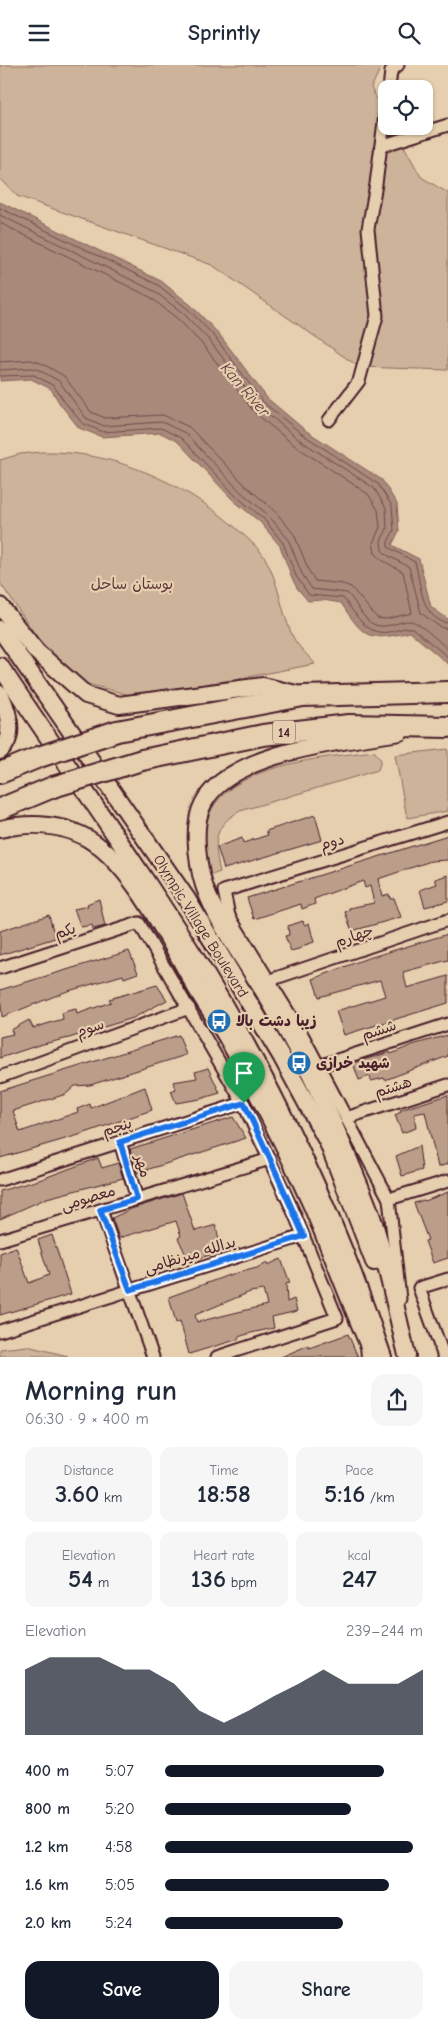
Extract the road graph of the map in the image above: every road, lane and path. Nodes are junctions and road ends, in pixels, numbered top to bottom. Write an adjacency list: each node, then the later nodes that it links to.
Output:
1 (398, 65): 2 (street)
2 (390, 80)
3 (448, 125): 5 (street)
4 (382, 135): 5 (street)
5 (381, 146): 6 (street)
6 (329, 419)
7 (0, 606): 12 (main road)
8 (0, 629): 44 (main road, Olympic Village Boulevard)
9 (0, 666): 41 (main road, Olympic Village Boulevard)
10 (448, 692): 12 (highway, 14)
11 (0, 694): 15 (main road)
12 (303, 696): 16 (highway, 14, bridge)
13 (428, 727): 14 (highway, 14); 17 (highway, 14, bridge); 44 (main road)
14 (448, 727)
15 (0, 751)
16 (0, 773)
17 (0, 809)
18 (448, 822): 22 (street, دوم)
19 (0, 829): 43 (main road)
20 (448, 920): 22 (street, چهارم)
21 (0, 968): 23 (street, یکم)
22 (270, 980): 25 (street)
23 (189, 1008): 26 (street, سوم); 28 (street)
24 (448, 1024): 25 (street, ششم)
25 (319, 1066): 29 (street)
26 (0, 1077)
27 (448, 1085): 29 (street, هشتم)
28 (244, 1103): 30 (street, پنجم); 31 (street)
29 (346, 1117): 35 (street)
30 (120, 1142): 32 (street, پنجم); 34 (street, مهر)
31 (270, 1159): 34 (street, معصومی); 37 (street)
32 (0, 1180)
33 (448, 1181): 35 (street)
34 (137, 1199): 36 (street, معصومی)
35 (388, 1199): 44 (street)
36 (100, 1210): 38 (street, معصومی); 40 (street)
37 (304, 1236): 40 (street, یدالله میرنظامی); 46 (street)
38 (0, 1240)
39 (448, 1279): 48 (street)
40 (130, 1290): 42 (street, یدالله میرنظامی); 45 (street)
41 (365, 1303): 43 (main road); 47 (main road, Olympic Village Boulevard)
42 (0, 1331)
43 (372, 1353)
44 (407, 1356)
45 (153, 1357)
46 (217, 1357)
47 (383, 1357)
48 (444, 1357)

